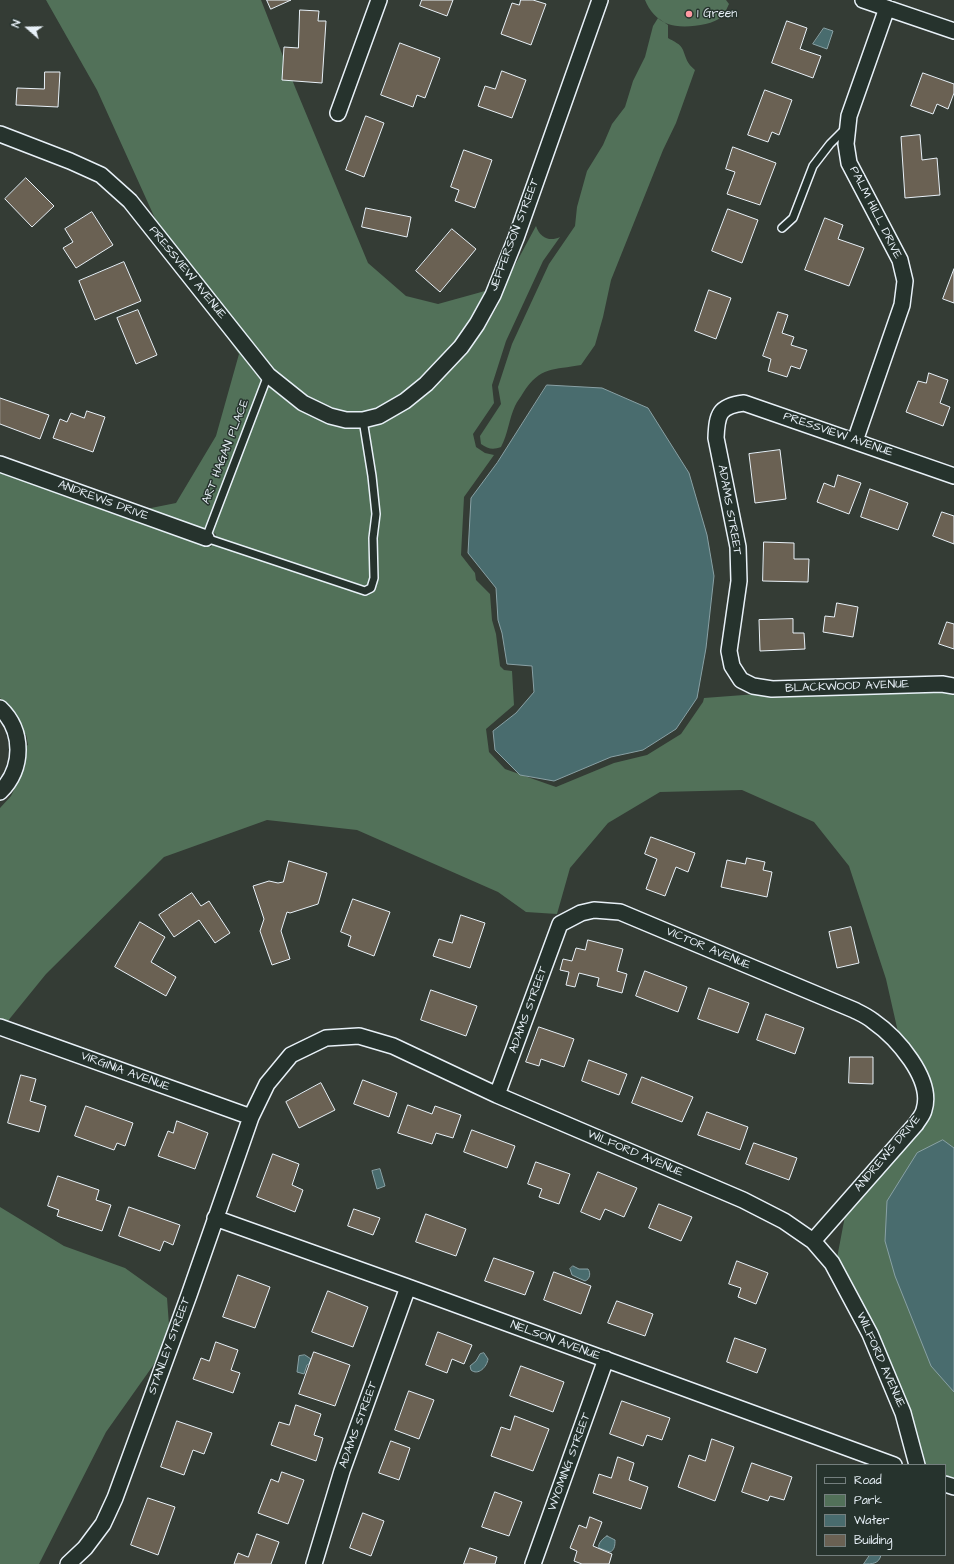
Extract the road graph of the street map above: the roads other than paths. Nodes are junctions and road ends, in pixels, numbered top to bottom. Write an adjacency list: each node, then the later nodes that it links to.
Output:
1 (379, 0): 6 (street)
2 (600, 0): 12 (street, JEFFERSON STREET)
3 (863, 0): 4 (street)
4 (887, 8): 5 (street); 7 (street, PALM HILL DRIVE)
5 (954, 31)
6 (338, 113)
7 (848, 126): 9 (lane); 13 (street, PALM HILL DRIVE)
8 (0, 134): 10 (street, PRESSVIEW AVENUE)
9 (782, 228)
10 (268, 375): 12 (street, PRESSVIEW AVENUE); 16 (lane, ART HAGAN PLACE)
11 (722, 410): 13 (street, PRESSVIEW AVENUE); 17 (street, ADAMS STREET)
12 (363, 420): 16 (lane)
13 (855, 441): 15 (street, PRESSVIEW AVENUE)
14 (0, 464): 16 (street, ANDREWS DRIVE)
15 (954, 476)
16 (206, 538)
17 (741, 680): 18 (street, BLACKWOOD AVENUE)
18 (954, 686)
19 (0, 708): 20 (street)
20 (0, 792)
21 (560, 924): 22 (street, VICTOR AVENUE); 24 (street, ADAMS STREET)
22 (854, 1010): 27 (street, ANDREWS DRIVE)
23 (0, 1027): 25 (street, VIRGINIA AVENUE)
24 (497, 1095): 25 (street, WILFORD AVENUE); 27 (street, WILFORD AVENUE)
25 (251, 1117): 26 (street, STANLEY STREET)
26 (215, 1218): 28 (street, NELSON AVENUE); 32 (street, STANLEY STREET)
27 (813, 1241): 31 (street, WILFORD AVENUE)
28 (408, 1287): 29 (street, NELSON AVENUE); 33 (street, ADAMS STREET)
29 (606, 1360): 30 (street, NELSON AVENUE); 34 (street, WYOMING STREET)
30 (891, 1464)
31 (917, 1464)
32 (68, 1564)
33 (314, 1564)
34 (533, 1564)

